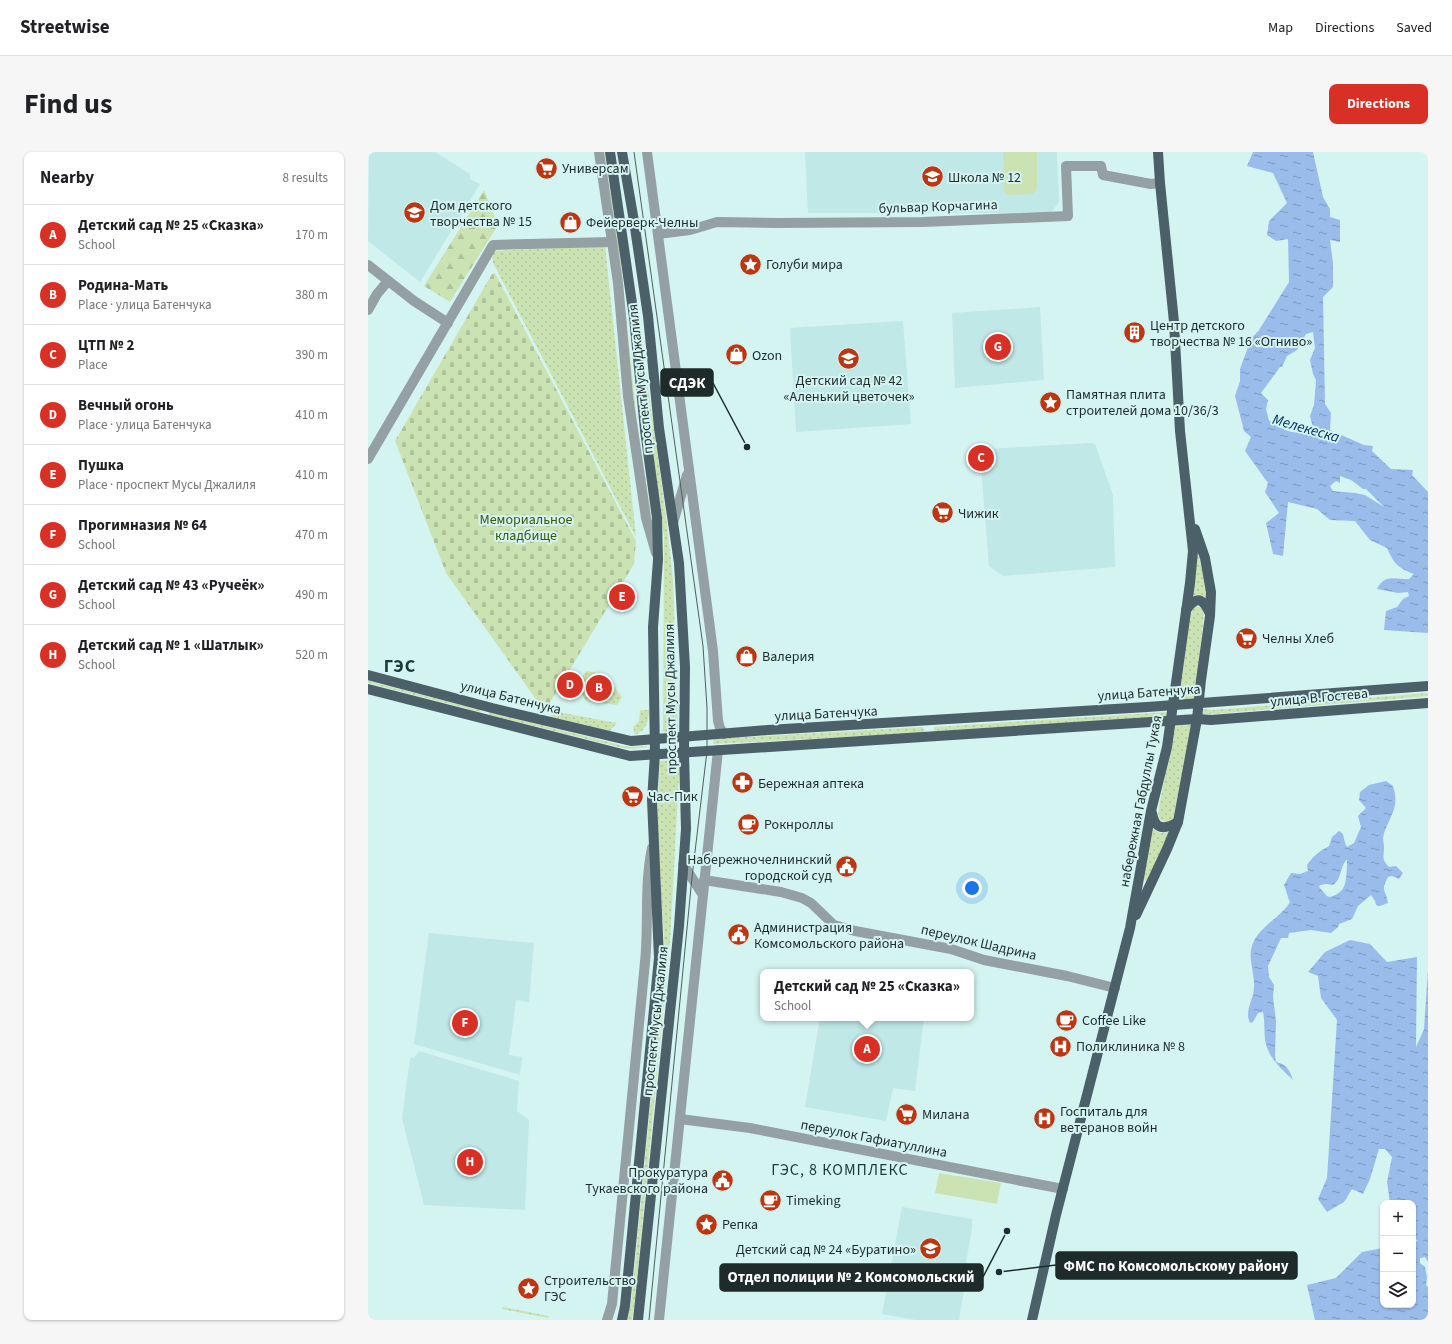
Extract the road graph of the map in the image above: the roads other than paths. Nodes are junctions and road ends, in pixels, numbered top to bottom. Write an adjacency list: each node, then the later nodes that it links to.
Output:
1 (599, 152): 8 (street)
2 (610, 152): 17 (main road, проспект Мусы Джалиля)
3 (622, 152): 16 (main road, проспект Мусы Джалиля)
4 (647, 152): 7 (street)
5 (1158, 152): 6 (main road, набережная Габдуллы Тукая)
6 (1160, 183): 7 (street, бульвар Корчагина); 15 (main road, набережная Габдуллы Тукая)
7 (658, 234): 14 (street)
8 (612, 242): 12 (street); 17 (street)
9 (368, 265): 10 (street)
10 (388, 281): 11 (street); 12 (street)
11 (368, 310)
12 (448, 323): 13 (street)
13 (368, 459)
14 (689, 469): 16 (street); 33 (street)
15 (1189, 513): 18 (main road, набережная Габдуллы Тукая); 19 (main road, набережная Габдуллы Тукая)
16 (673, 523): 34 (main road, проспект Мусы Джалиля)
17 (658, 560): 36 (main road, проспект Мусы Джалиля)
18 (1186, 610): 19 (main road); 26 (main road, набережная Габдуллы Тукая)
19 (1210, 616): 24 (main road, набережная Габдуллы Тукая)
20 (368, 675): 27 (main road, улица Батенчука)
21 (1428, 686): 23 (main road, улица В.Гостева)
22 (368, 689): 28 (main road, улица Батенчука)
23 (1294, 697): 24 (main road, улица Батенчука)
24 (1199, 702): 26 (main road, улица Батенчука); 29 (main road, набережная Габдуллы Тукая)
25 (1428, 703): 30 (main road, улица В.Гостева)
26 (1173, 705): 31 (main road, улица Батенчука); 32 (main road, набережная Габдуллы Тукая)
27 (492, 708): 28 (main road); 36 (main road, улица Батенчука)
28 (489, 720): 39 (main road, улица Батенчука)
29 (1197, 720): 30 (main road, улица Батенчука); 32 (main road, улица Батенчука); 41 (main road, набережная Габдуллы Тукая)
30 (1212, 720)
31 (923, 722): 33 (main road, улица Батенчука); 35 (main road)
32 (1171, 722): 35 (main road, улица Батенчука); 40 (main road, набережная Габдуллы Тукая)
33 (724, 734): 34 (main road, улица Батенчука)
34 (685, 737): 36 (main road, улица Батенчука); 38 (main road, проспект Мусы Джалиля)
35 (922, 738): 37 (main road, улица Батенчука)
36 (655, 740): 39 (main road, проспект Мусы Джалиля)
37 (718, 750): 38 (main road, улица Батенчука); 44 (street)
38 (684, 753): 39 (main road, улица Батенчука); 43 (main road, проспект Мусы Джалиля)
39 (655, 754): 42 (main road, проспект Мусы Джалиля)
40 (1151, 811): 41 (main road); 46 (main road, набережная Габдуллы Тукая)
41 (1178, 822): 46 (main road, набережная Габдуллы Тукая)
42 (653, 844): 50 (street); 51 (main road, проспект Мусы Джалиля)
43 (683, 864): 45 (street); 52 (main road, проспект Мусы Джалиля)
44 (704, 880): 45 (street); 47 (street, переулок Шадрина)
45 (702, 895): 48 (street)
46 (1130, 928): 47 (main road, набережная Габдуллы Тукая)
47 (1114, 988): 49 (main road, набережная Габдуллы Тукая)
48 (680, 1119): 49 (street, переулок Гафиатуллина); 53 (street)
49 (1063, 1189): 54 (main road, набережная Габдуллы Тукая)
50 (606, 1320)
51 (622, 1320)
52 (638, 1320)
53 (659, 1320)
54 (1032, 1320)

